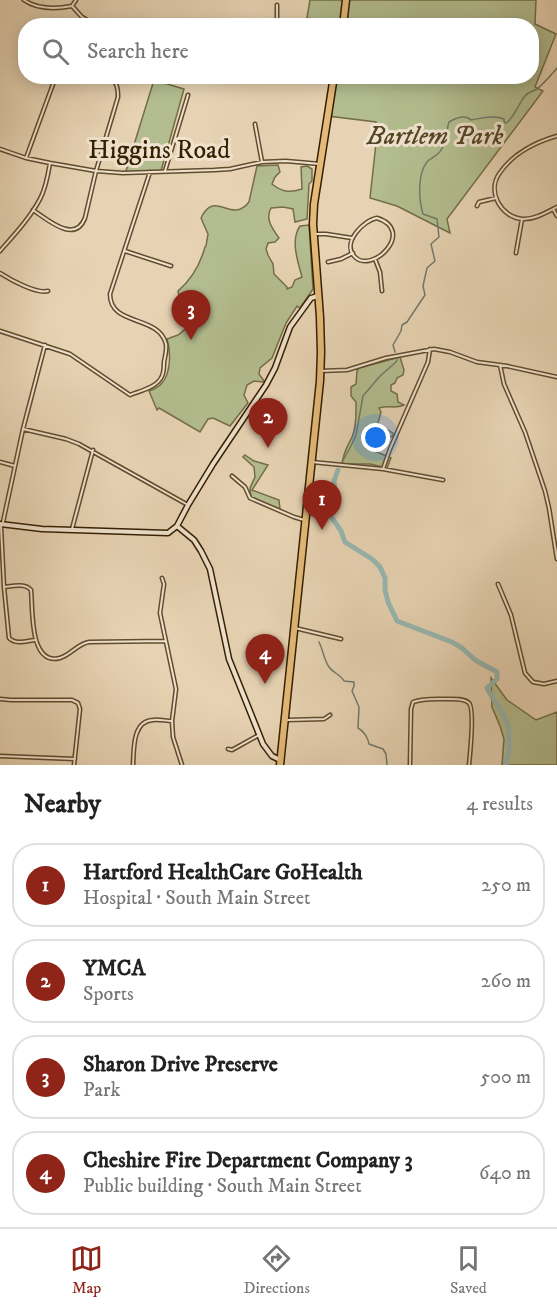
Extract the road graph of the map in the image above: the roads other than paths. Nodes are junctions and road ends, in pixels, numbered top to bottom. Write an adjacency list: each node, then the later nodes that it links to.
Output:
1 (24, 0): 5 (street)
2 (76, 0): 5 (street)
3 (346, 0): 8 (highway)
4 (277, 5): 7 (street)
5 (72, 6): 6 (street)
6 (84, 18)
7 (277, 18)
8 (344, 18)
9 (53, 84): 16 (street)
10 (116, 84): 20 (street)
11 (333, 84): 19 (highway)
12 (188, 95): 21 (street)
13 (255, 124): 17 (street)
14 (557, 136): 23 (street)
15 (0, 149): 16 (street, Higgins Road)
16 (26, 158): 18 (street, Higgins Road)
17 (262, 162): 19 (street, Higgins Road); 21 (street, Higgins Road)
18 (50, 163): 20 (street, Higgins Road); 26 (street)
19 (321, 164): 29 (highway)
20 (96, 171): 22 (street, Higgins Road); 26 (street)
21 (165, 171): 22 (street, Higgins Road)
22 (150, 172): 32 (street)
23 (496, 198): 24 (street); 28 (street)
24 (477, 206)
25 (555, 208): 27 (street); 28 (street)
26 (33, 210): 31 (street)
27 (557, 216)
28 (522, 219): 34 (street)
29 (313, 234): 30 (street); 41 (highway)
30 (352, 238): 33 (street); 35 (street)
31 (0, 251)
32 (125, 251): 37 (street); 43 (street)
33 (353, 253): 35 (street); 36 (street)
34 (516, 253)
35 (375, 258): 40 (street)
36 (328, 262)
37 (171, 266)
38 (0, 273): 39 (street)
39 (48, 291)
40 (382, 291)
41 (318, 296): 46 (highway); 56 (main road)
42 (0, 330): 43 (street)
43 (45, 345): 48 (street)
44 (430, 350): 45 (street); 46 (street); 53 (street)
45 (500, 365): 47 (street); 61 (street)
46 (320, 371): 51 (highway)
47 (557, 377)
48 (23, 429): 49 (street); 52 (street)
49 (93, 450): 56 (street); 60 (street)
50 (0, 462): 52 (street)
51 (312, 462): 53 (street); 57 (highway)
52 (15, 466): 58 (street)
53 (383, 469): 55 (street)
54 (232, 476): 57 (street)
55 (442, 480)
56 (188, 505): 59 (main road)
57 (306, 520): 65 (highway)
58 (1, 524): 60 (main road); 64 (street)
59 (177, 526): 60 (main road); 74 (main road)
60 (72, 529)
61 (557, 559)
62 (162, 578): 68 (street)
63 (498, 584): 69 (street)
64 (4, 587): 67 (street); 67 (street)
65 (295, 628): 66 (street); 73 (highway)
66 (341, 639)
67 (35, 640): 68 (street)
68 (166, 640): 72 (street)
69 (557, 681)
70 (0, 699): 77 (street)
71 (330, 715): 73 (street)
72 (172, 721): 80 (street); 81 (street)
73 (285, 721): 78 (highway)
74 (259, 735): 75 (street); 78 (main road)
75 (228, 749)
76 (0, 756): 77 (street)
77 (75, 759): 79 (street)
78 (280, 763)
79 (74, 765)
80 (133, 765)
81 (182, 765)
82 (410, 765): 83 (street)
83 (470, 765)

